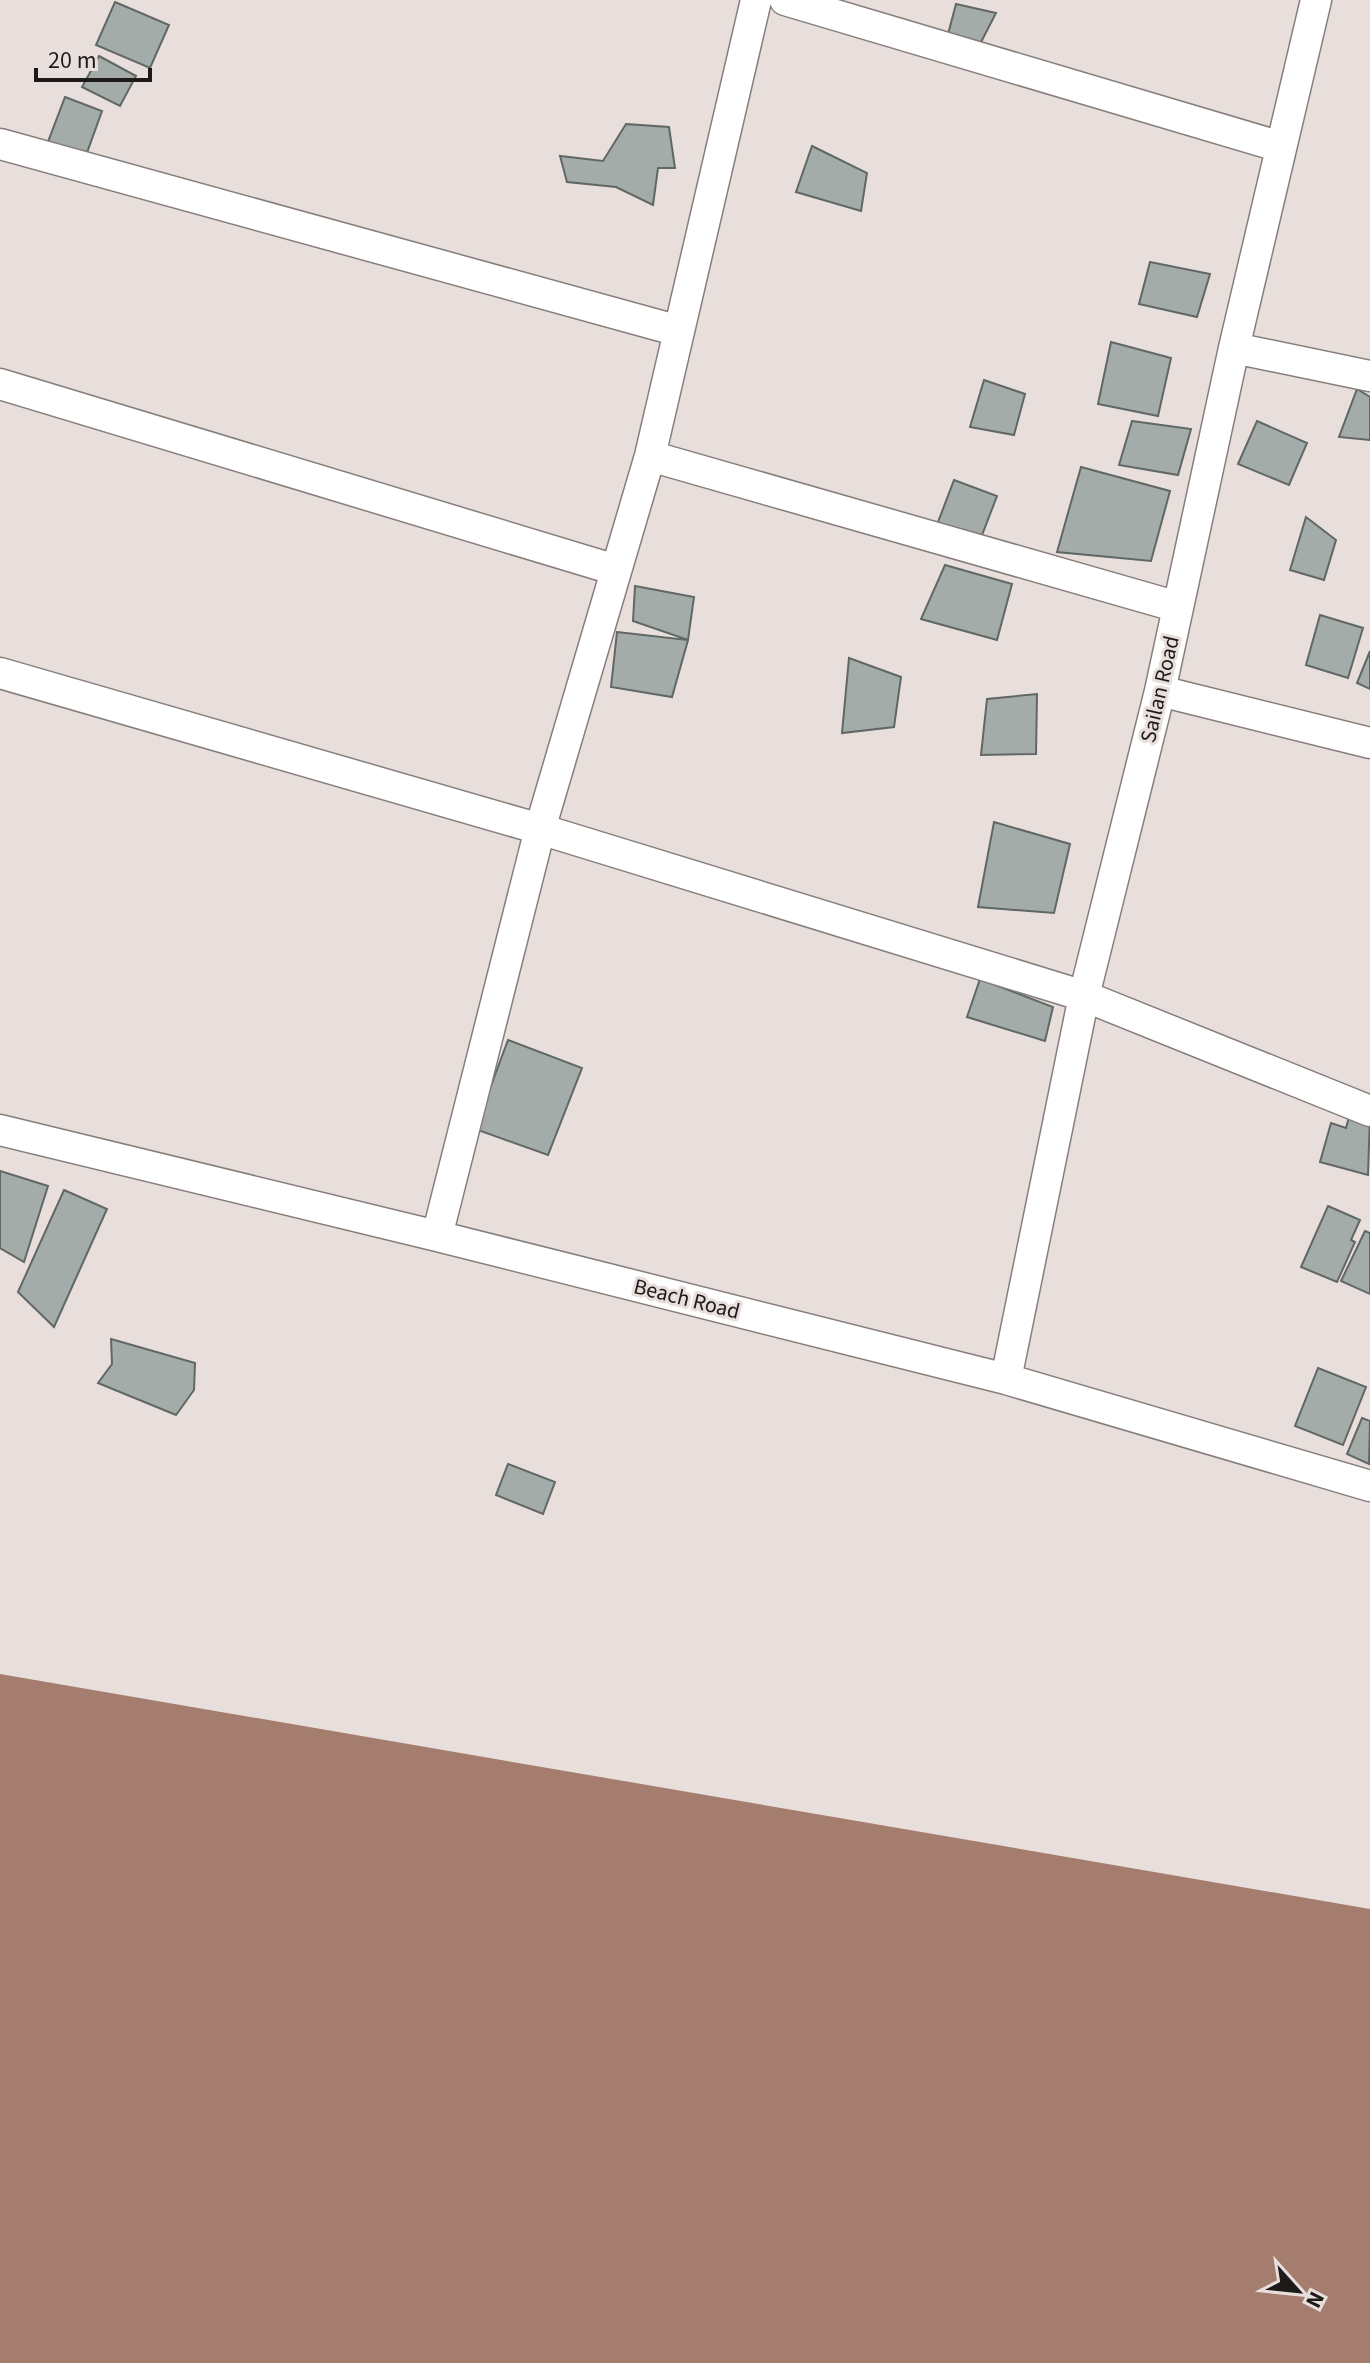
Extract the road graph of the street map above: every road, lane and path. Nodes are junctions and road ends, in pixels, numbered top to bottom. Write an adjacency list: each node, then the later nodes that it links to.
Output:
1 (756, 0): 6 (street)
2 (785, 0): 5 (street)
3 (1316, 0): 5 (street, Sailan Road)
4 (0, 144): 6 (street)
5 (1281, 147): 7 (street, Sailan Road)
6 (679, 331): 10 (street)
7 (1234, 348): 8 (street); 12 (street, Sailan Road)
8 (1370, 376)
9 (0, 384): 11 (street)
10 (650, 456): 11 (street); 12 (street)
11 (616, 570): 16 (street)
12 (1178, 607): 14 (street, Sailan Road)
13 (0, 673): 16 (street)
14 (1160, 691): 15 (street); 17 (street, Sailan Road)
15 (1370, 743)
16 (540, 829): 17 (street); 20 (street)
17 (1084, 996): 18 (street); 21 (street, Sailan Road)
18 (1370, 1111)
19 (0, 1130): 20 (street, Beach Road)
20 (437, 1236): 21 (street, Beach Road)
21 (1006, 1379): 22 (street, Beach Road)
22 (1370, 1486)

